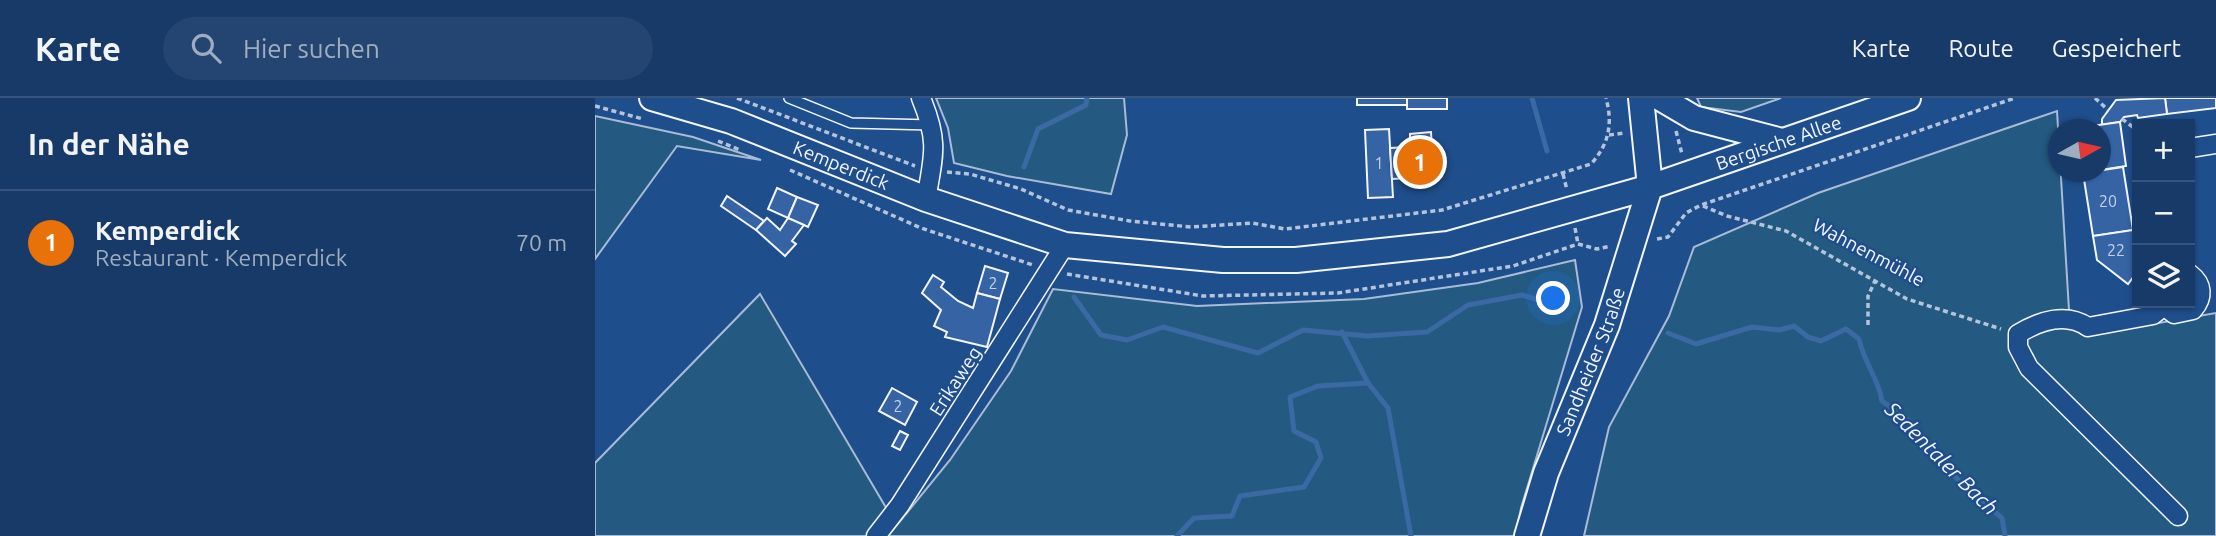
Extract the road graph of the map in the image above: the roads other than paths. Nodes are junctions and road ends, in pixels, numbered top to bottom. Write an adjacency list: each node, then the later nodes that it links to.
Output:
1 (789, 98): 7 (lane)
2 (921, 98): 7 (street)
3 (1641, 98): 11 (main road)
4 (1660, 98): 8 (main road)
5 (1908, 98): 8 (main road, Bergische Allee)
6 (652, 110): 12 (main road, Kemperdick)
7 (932, 125): 12 (street)
8 (1783, 141): 11 (main road, Bergische Allee)
9 (2216, 144): 10 (street)
10 (2195, 147)
11 (1650, 187): 13 (main road, Kemperdick); 20 (main road, Sandheider Straße)
12 (926, 199): 13 (main road, Kemperdick)
13 (1065, 245): 19 (street, Erikaweg)
14 (2195, 280): 15 (street)
15 (2208, 301): 17 (street)
16 (2159, 308): 18 (street)
17 (2167, 308)
18 (2178, 516)
19 (876, 536)
20 (1527, 536)

